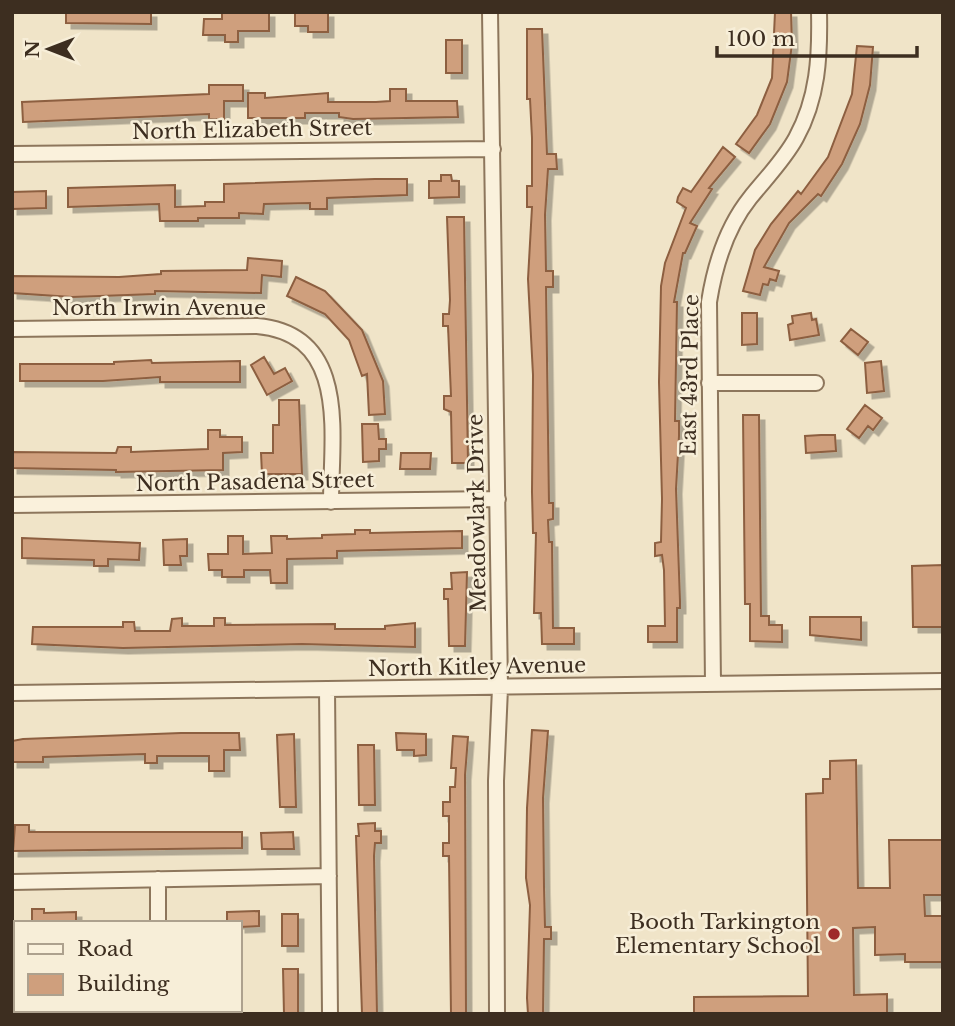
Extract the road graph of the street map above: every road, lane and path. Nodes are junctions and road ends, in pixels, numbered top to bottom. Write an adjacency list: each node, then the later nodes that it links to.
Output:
1 (491, 12): 3 (street, Meadowlark Drive)
2 (820, 12): 6 (street, East 43rd Place)
3 (493, 149): 4 (street, North Elizabeth Street); 8 (street, Meadowlark Drive)
4 (12, 154)
5 (12, 329): 9 (street, North Irwin Avenue)
6 (709, 383): 7 (street); 12 (street, East 43rd Place)
7 (816, 383)
8 (498, 499): 9 (street, North Pasadena Street); 13 (street, Meadowlark Drive)
9 (331, 502): 10 (street, North Pasadena Street)
10 (12, 505)
11 (943, 681): 12 (street, North Kitley Avenue)
12 (713, 684): 13 (street, North Kitley Avenue)
13 (500, 688): 14 (street, North Kitley Avenue); 21 (street, Meadowlark Drive)
14 (327, 690): 15 (street, North Kitley Avenue); 16 (street)
15 (12, 693)
16 (328, 876): 17 (street); 20 (street)
17 (158, 879): 18 (street); 19 (street)
18 (12, 881)
19 (158, 921)
20 (330, 1014)
21 (497, 1014)

